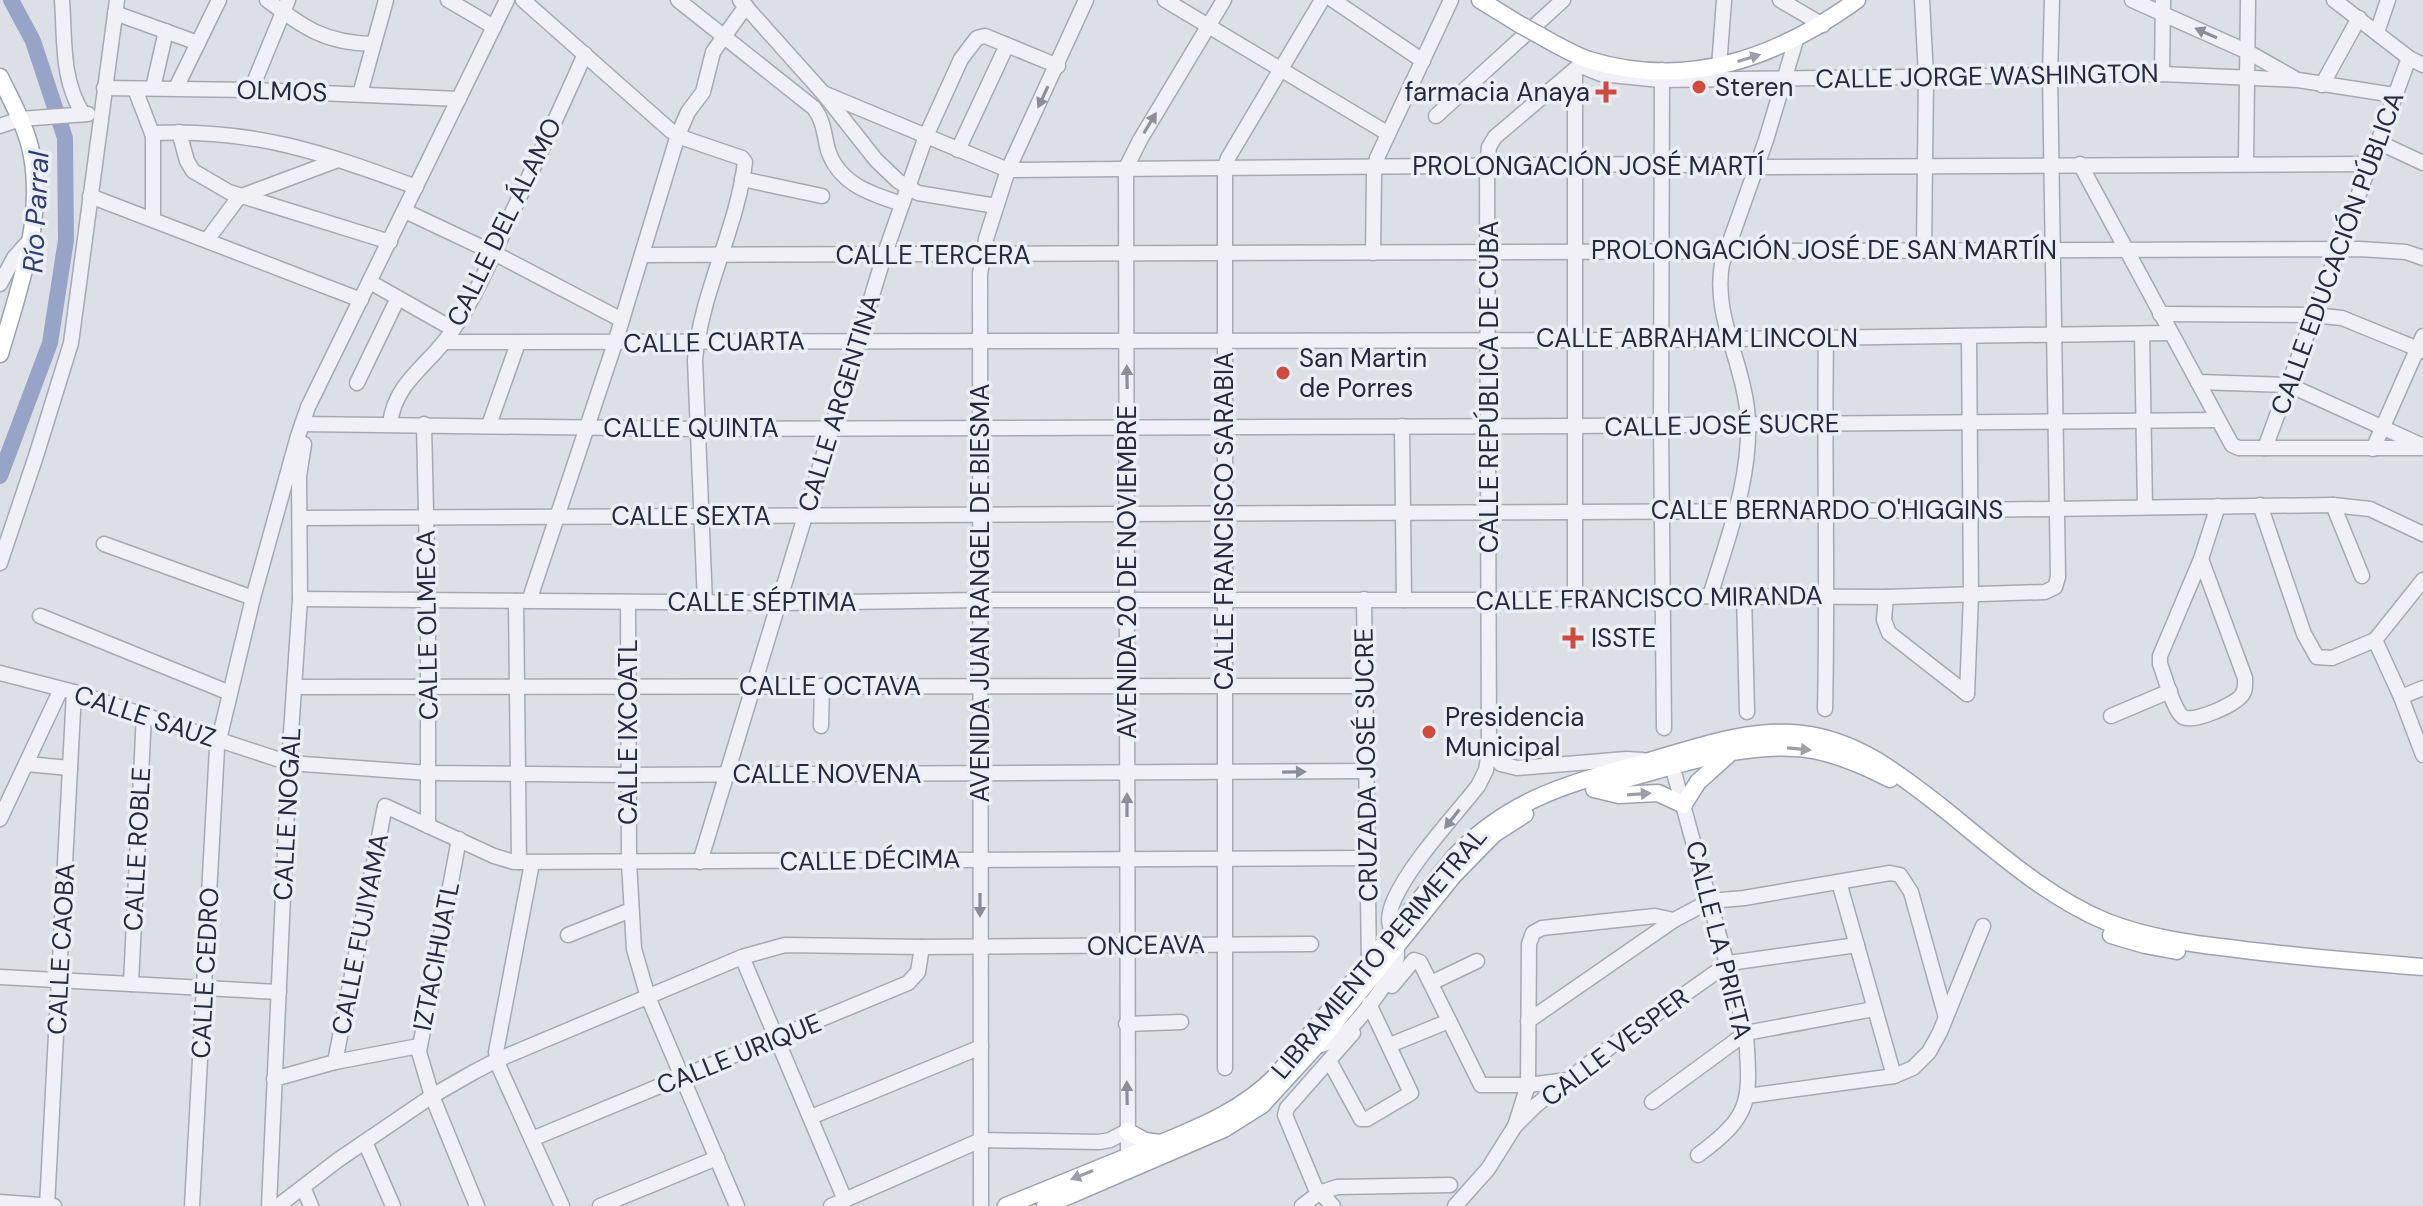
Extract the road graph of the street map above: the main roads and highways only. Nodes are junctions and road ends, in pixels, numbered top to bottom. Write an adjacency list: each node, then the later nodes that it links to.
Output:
1 (1480, 0): 2 (main road, one-way to 2, bridge)
2 (1857, 0)
3 (0, 77): 4 (main road)
4 (0, 354)
5 (1731, 753): 6 (main road, LIBRAMIENTO PERIMETRAL); 7 (main road, one-way to 5); 10 (main road, LIBRAMIENTO PERIMETRAL, one-way to 10)
6 (1672, 762): 7 (main road, LIBRAMIENTO PERIMETRAL); 8 (main road, LIBRAMIENTO PERIMETRAL); 9 (main road, LIBRAMIENTO PERIMETRAL)
7 (1592, 788): 8 (main road, LIBRAMIENTO PERIMETRAL)
8 (1393, 940): 12 (main road, LIBRAMIENTO PERIMETRAL); 13 (main road, LIBRAMIENTO PERIMETRAL)
9 (2423, 967)
10 (2423, 978)
11 (1127, 1131): 12 (main road)
12 (1162, 1143): 13 (main road, LIBRAMIENTO PERIMETRAL)
13 (1128, 1164): 14 (main road, LIBRAMIENTO PERIMETRAL, one-way to 14); 15 (main road, LIBRAMIENTO PERIMETRAL)
14 (1006, 1206)
15 (1045, 1206)

